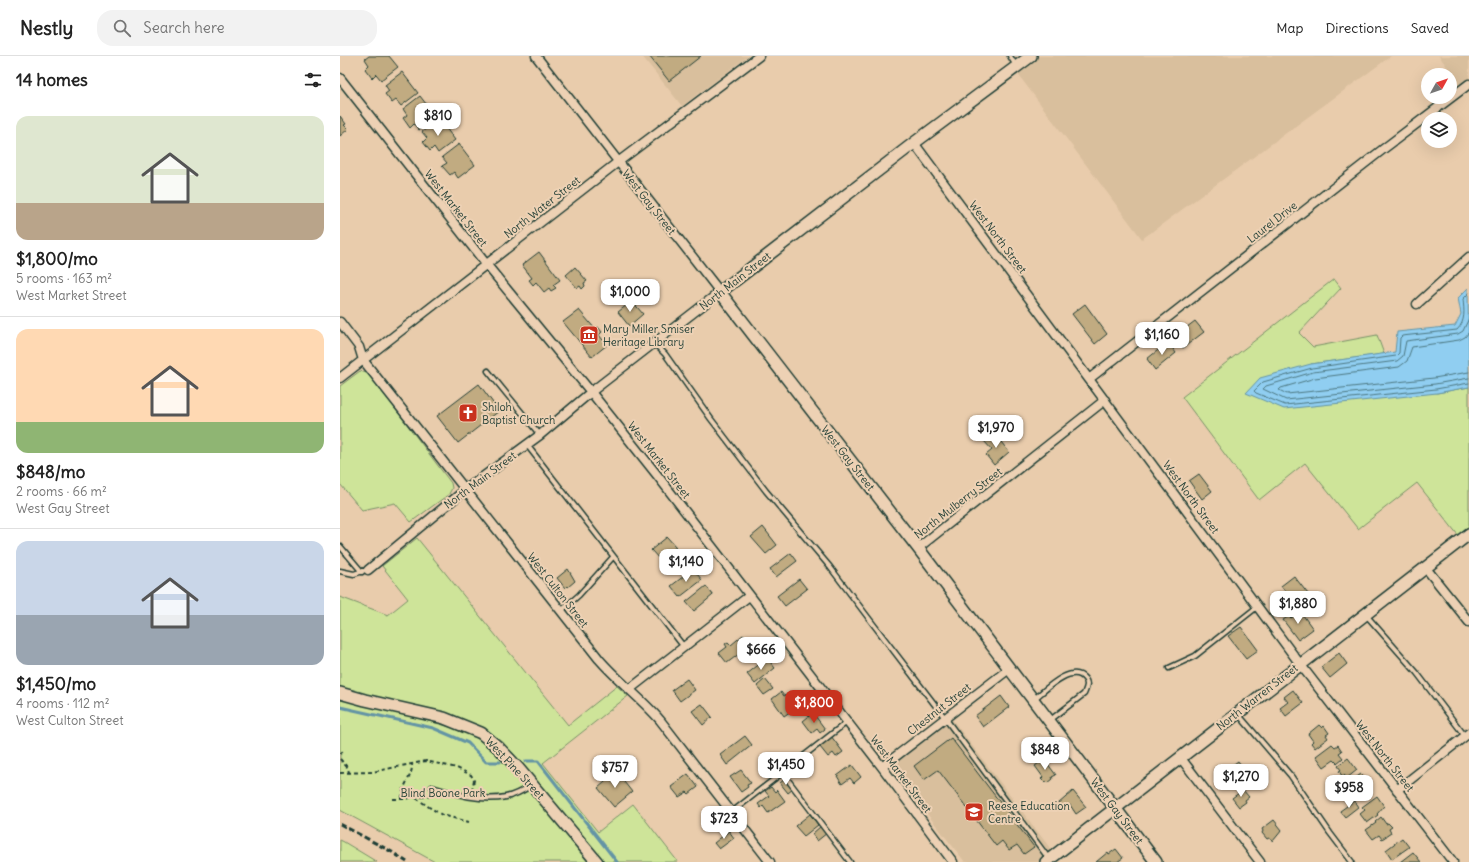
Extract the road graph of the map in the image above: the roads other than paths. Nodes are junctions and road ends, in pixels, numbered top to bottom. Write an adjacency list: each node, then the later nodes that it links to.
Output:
1 (536, 56): 9 (street, West Gay Street)
2 (759, 56): 9 (street, North Water Street)
3 (1010, 56): 5 (lane)
4 (1031, 56): 5 (street, North Main Street)
5 (1016, 67): 8 (street, North Main Street)
6 (340, 78): 11 (street, West Market Street)
7 (1469, 84): 19 (street, Laurel Drive)
8 (914, 143): 12 (street, North Main Street); 19 (street, West North Street)
9 (618, 162): 11 (street, North Water Street); 12 (street, West Gay Street)
10 (1469, 257): 13 (street)
11 (486, 264): 16 (street, North Water Street); 20 (street, West Market Street)
12 (720, 292): 15 (street, North Main Street); 27 (street, West Gay Street)
13 (1417, 304)
14 (340, 322): 16 (street, West Culton Street)
15 (654, 343): 20 (street, North Main Street); 45 (lane)
16 (363, 360): 18 (street, North Water Street); 24 (street, West Culton Street)
17 (488, 371): 22 (lane)
18 (340, 378)
19 (1089, 378): 21 (street, West North Street)
20 (591, 392): 22 (street, North Main Street); 32 (street, West Market Street)
21 (1106, 400): 27 (street, North Mulberry Street); 33 (street, West North Street)
22 (540, 435): 23 (street, North Main Street)
23 (527, 445): 24 (street, North Main Street); 28 (lane)
24 (466, 490): 31 (street, North Main Street); 34 (street, West Culton Street)
25 (1469, 534): 29 (street, North Warren Street)
26 (340, 546): 31 (lane)
27 (918, 548): 40 (street, West Gay Street)
28 (613, 557): 34 (lane); 37 (lane)
29 (1425, 567): 35 (street, North Warren Street); 36 (street)
30 (340, 571): 31 (lane)
31 (365, 571)
32 (749, 596): 37 (street); 47 (street, West Market Street)
33 (1257, 607): 38 (street, West North Street); 39 (lane)
34 (561, 611): 41 (street, West Culton Street)
35 (1365, 614): 38 (street, North Warren Street); 48 (lane)
36 (1469, 622)
37 (684, 647): 41 (street)
38 (1300, 664): 44 (street, North Warren Street); 54 (street, West North Street)
39 (1170, 668)
40 (1009, 669): 43 (street, West Gay Street); 45 (street, Chestnut Street)
41 (630, 689): 56 (street, West Culton Street)
42 (340, 693): 52 (street, West Pine Street)
43 (1033, 700): 46 (street, West Gay Street); 46 (lane)
44 (1237, 713): 49 (street, North Warren Street); 64 (lane)
45 (945, 718): 50 (street, Chestnut Street); 57 (lane)
46 (1049, 721): 55 (street, West Gay Street)
47 (847, 722): 50 (street, West Market Street); 51 (lane)
48 (1467, 734): 54 (street)
49 (1180, 757): 55 (street, North Warren Street); 63 (street)
50 (882, 767): 61 (street, West Market Street)
51 (782, 772): 56 (lane); 60 (lane)
52 (533, 785): 53 (lane); 58 (street, West Pine Street)
53 (432, 787)
54 (1397, 790): 65 (street, West North Street)
55 (1115, 809): 57 (street, North Warren Street); 62 (street, West Gay Street)
56 (732, 812): 59 (street, West Culton Street)
57 (1051, 860)
58 (597, 862)
59 (770, 862)
60 (850, 862)
61 (953, 862)
62 (1156, 862)
63 (1260, 862)
64 (1352, 862)
65 (1453, 862)

